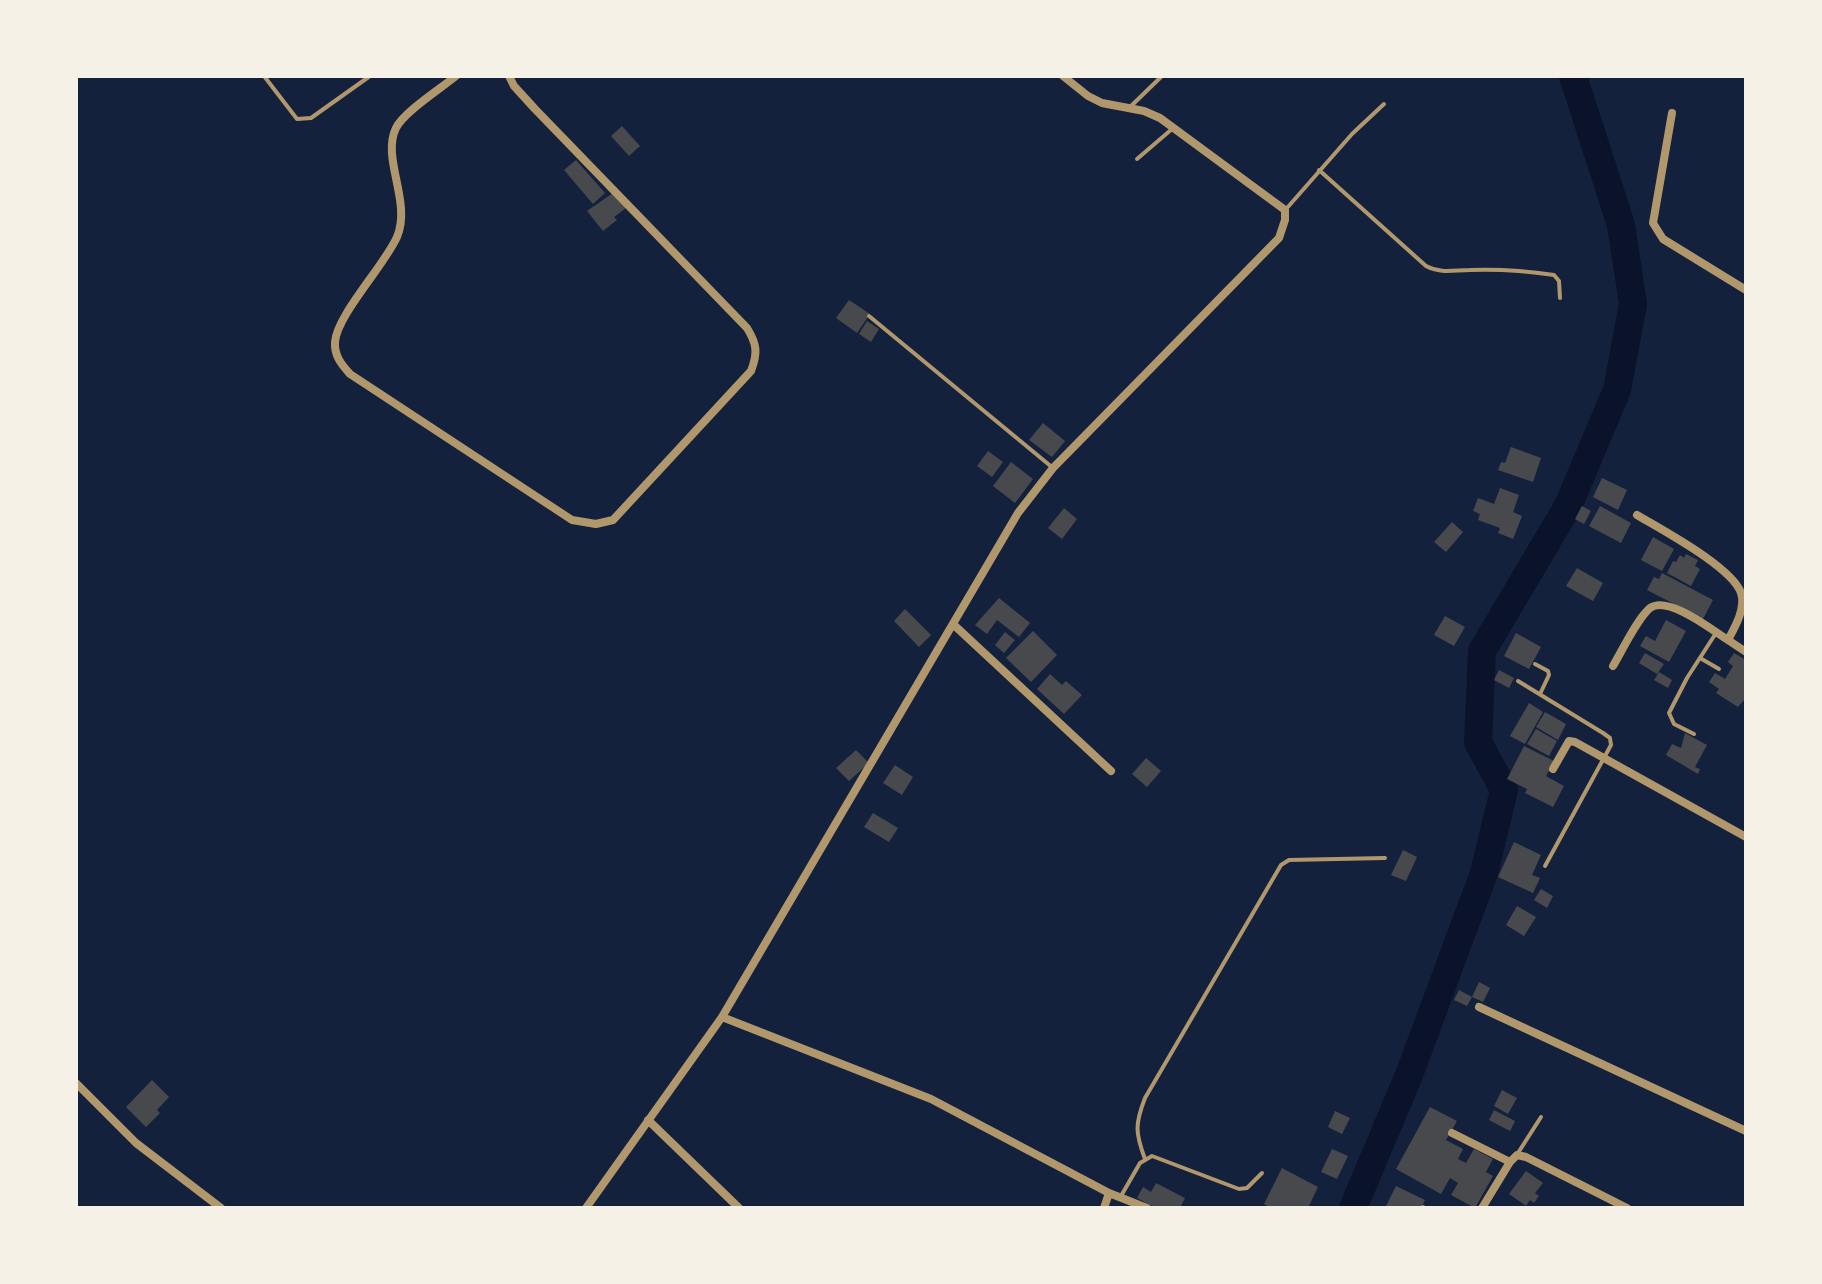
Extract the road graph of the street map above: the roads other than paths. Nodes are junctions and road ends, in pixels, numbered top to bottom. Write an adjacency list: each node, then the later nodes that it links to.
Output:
1 (264, 76): 2 (lane)
2 (370, 76)
3 (456, 76): 4 (street)
4 (509, 76)
5 (1063, 76): 8 (street)
6 (1162, 76): 8 (lane)
7 (1384, 104): 12 (lane)
8 (1129, 108): 10 (street)
9 (1672, 113): 14 (street)
10 (1174, 127): 11 (lane); 13 (street)
11 (1137, 159)
12 (1319, 170): 13 (lane); 15 (lane)
13 (1285, 210): 17 (street)
14 (1746, 290)
15 (1560, 298)
16 (869, 316): 17 (lane)
17 (1053, 468): 19 (street)
18 (1637, 515): 21 (street)
19 (954, 625): 32 (street); 37 (street)
20 (1716, 633): 21 (street); 23 (lane); 25 (street)
21 (1728, 640): 22 (street)
22 (1746, 652)
23 (1700, 658): 26 (lane); 29 (lane)
24 (1535, 664): 28 (lane)
25 (1613, 666)
26 (1719, 669)
27 (1518, 681): 28 (lane)
28 (1540, 694): 30 (lane)
29 (1694, 734)
30 (1604, 759): 31 (street); 33 (street); 35 (lane)
31 (1553, 769)
32 (1111, 771)
33 (1746, 837)
34 (1385, 858): 43 (lane)
35 (1545, 866)
36 (1479, 1007): 41 (street)
37 (722, 1017): 40 (street); 46 (street)
38 (76, 1083): 48 (street)
39 (1541, 1117): 44 (lane)
40 (648, 1120): 49 (street); 50 (street)
41 (1746, 1131)
42 (1452, 1133): 44 (street)
43 (1145, 1159): 45 (lane); 47 (lane)
44 (1514, 1159): 53 (street); 54 (street)
45 (1262, 1173)
46 (1109, 1193): 47 (street); 51 (street)
47 (1121, 1196): 52 (street)
48 (221, 1208)
49 (586, 1208)
50 (739, 1208)
51 (1104, 1208)
52 (1147, 1208)
53 (1482, 1208)
54 (1627, 1208)

